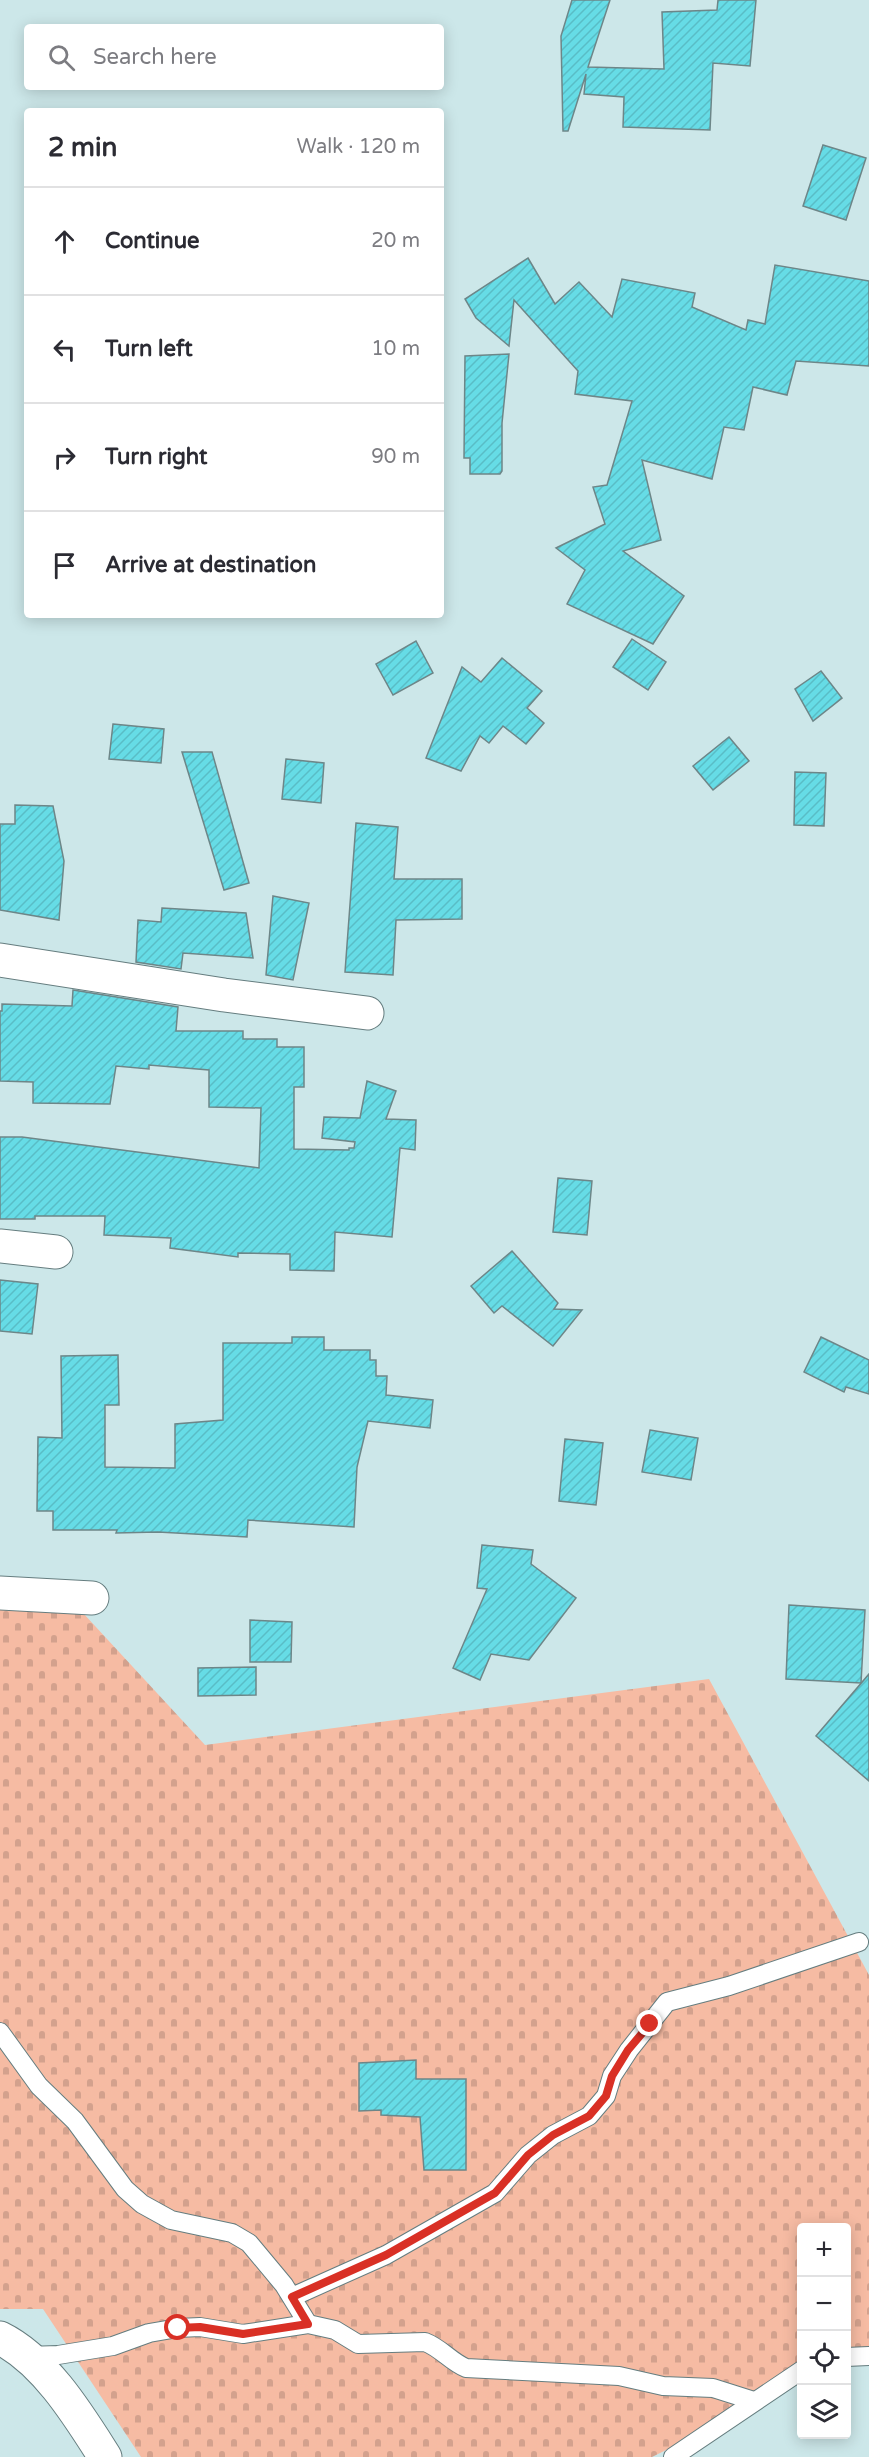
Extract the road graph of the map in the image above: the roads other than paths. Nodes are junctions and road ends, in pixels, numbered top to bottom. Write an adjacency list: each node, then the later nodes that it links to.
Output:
1 (0, 960): 2 (street)
2 (367, 1012)
3 (0, 1246): 4 (street)
4 (56, 1252)
5 (0, 1593): 6 (street)
6 (92, 1598)
7 (860, 1942): 9 (lane)
8 (0, 2032): 9 (lane)
9 (292, 2297): 10 (lane)
10 (308, 2324): 12 (lane); 16 (lane)
11 (0, 2338): 12 (street)
12 (27, 2356): 17 (street)
13 (869, 2356): 14 (lane)
14 (851, 2357)
15 (797, 2373): 16 (lane)
16 (754, 2401): 18 (lane)
17 (105, 2457)
18 (673, 2457)

